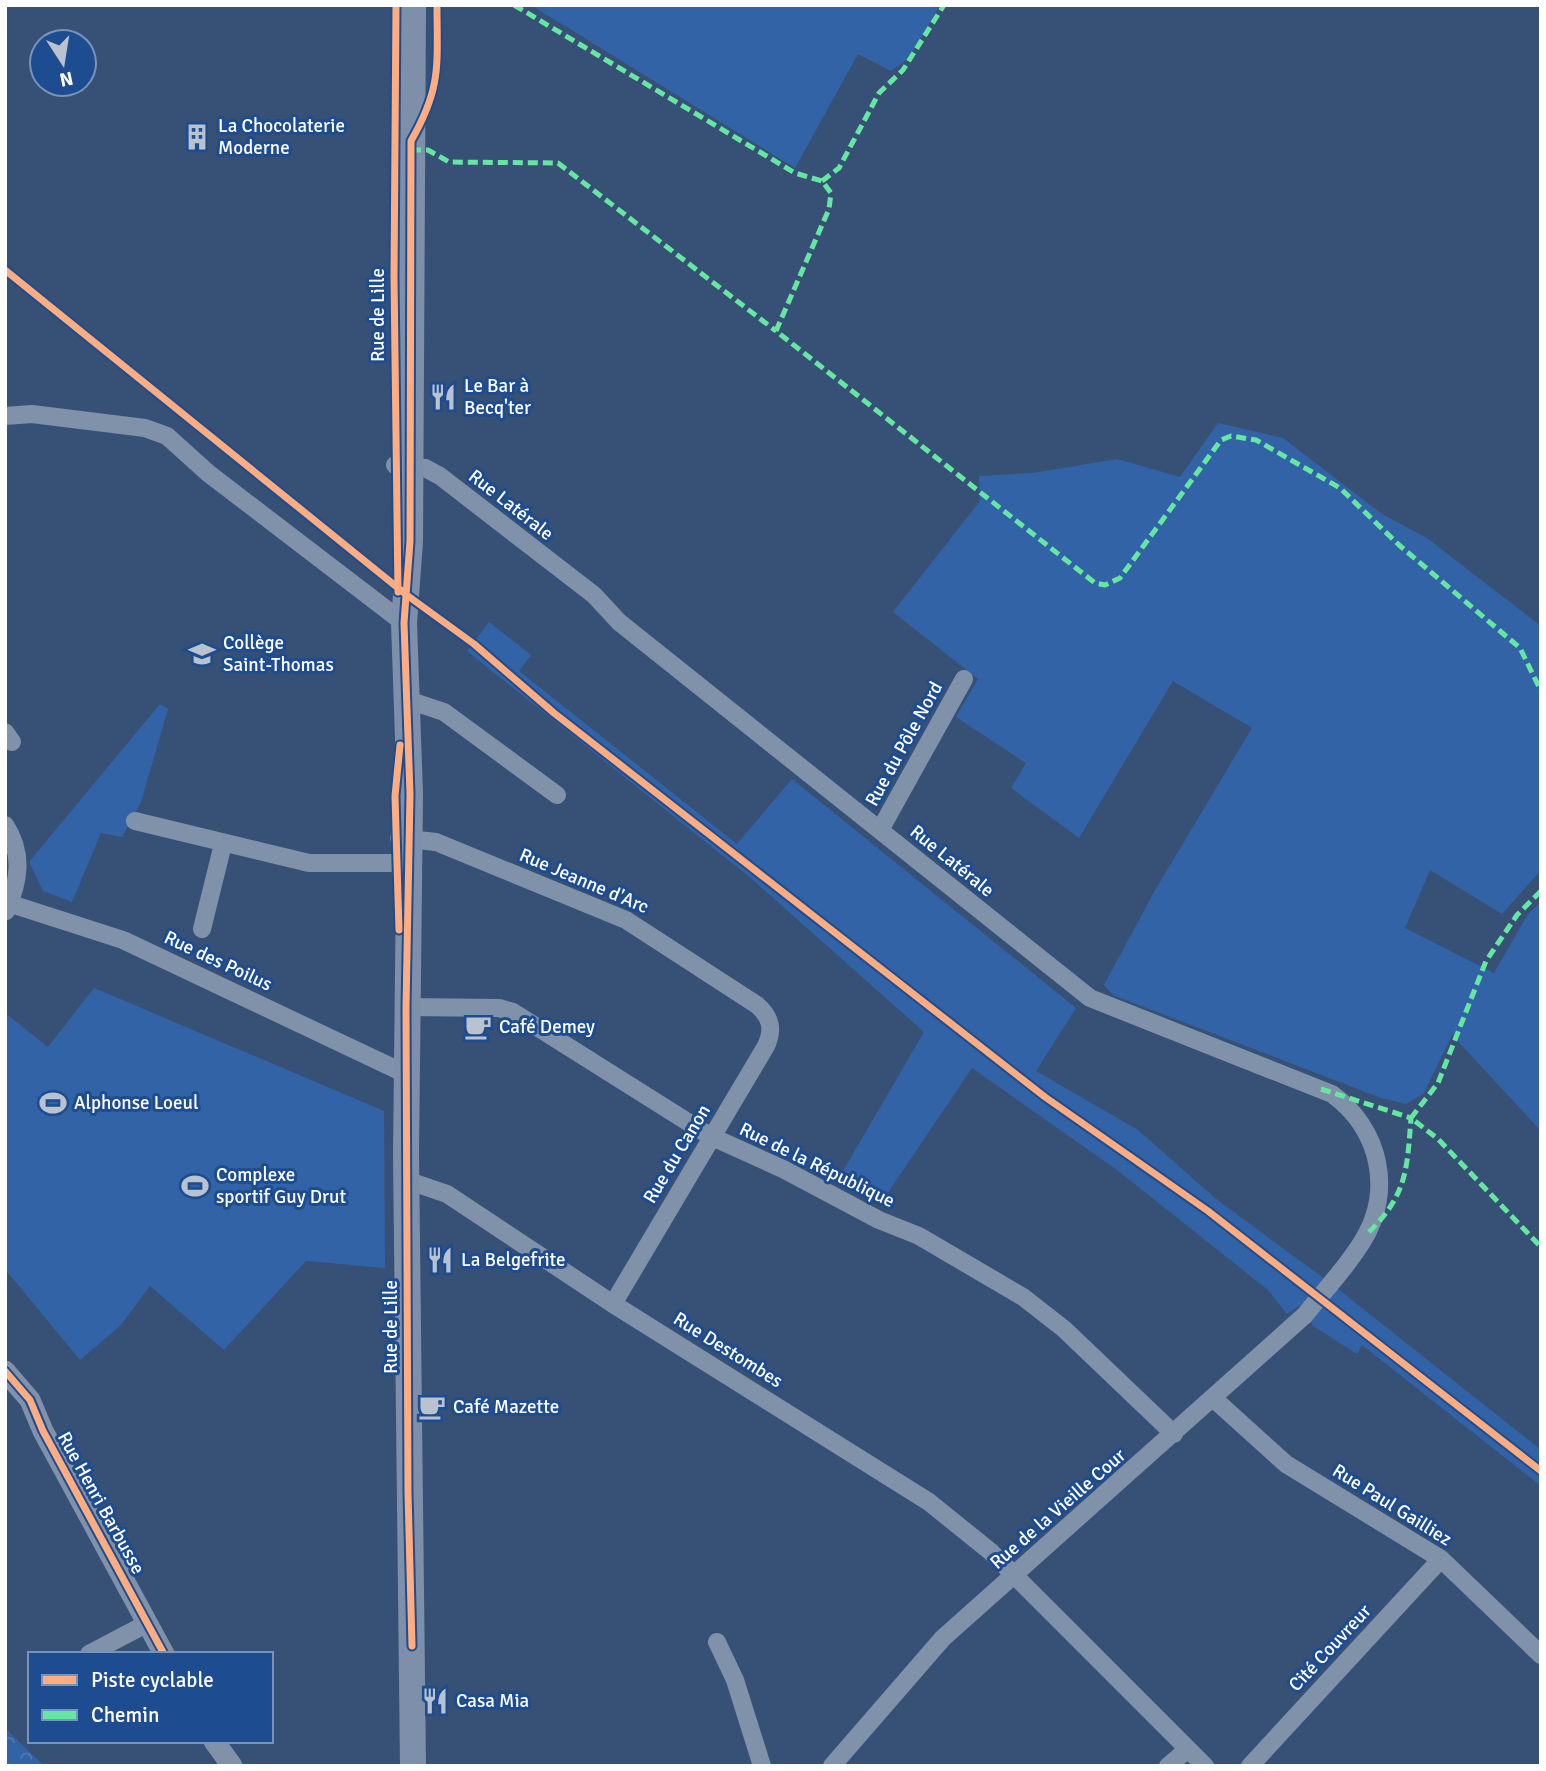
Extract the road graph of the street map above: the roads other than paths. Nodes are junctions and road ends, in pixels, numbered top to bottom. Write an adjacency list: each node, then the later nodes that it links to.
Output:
1 (396, 5): 4 (main road, Rue de Lille)
2 (413, 5): 4 (main road, Rue de Lille)
3 (5, 416): 5 (street)
4 (403, 466): 5 (main road, Rue de Lille); 11 (street, Rue Latérale)
5 (404, 624): 7 (main road, Rue de Lille)
6 (964, 679): 11 (street, Rue du Pôle Nord)
7 (405, 699): 8 (street); 13 (main road, Rue de Lille)
8 (557, 795)
9 (135, 821): 12 (street, Rue Jeanne d'Arc)
10 (5, 825): 14 (street)
11 (880, 830): 21 (street, Rue Latérale)
12 (223, 844): 13 (street, Rue Jeanne d'Arc); 15 (street)
13 (403, 851): 16 (main road, Rue de Lille); 17 (street, Rue Jeanne d'Arc)
14 (7, 906): 18 (street, Rue des Poilus)
15 (202, 929)
16 (406, 1007): 18 (main road, Rue de Lille); 19 (street, Rue de la République)
17 (771, 1024): 19 (street, Rue du Canon)
18 (406, 1074): 20 (main road, Rue de Lille)
19 (710, 1136): 22 (street, Rue du Canon); 25 (street, Rue de la République)
20 (407, 1180): 22 (street, Rue Destombes); 36 (main road, Rue de Lille)
21 (1321, 1294): 24 (street, Rue de la Vieille Cour)
22 (613, 1304): 27 (street, Rue Destombes)
23 (7, 1378): 28 (street, Rue Henri Barbusse)
24 (1214, 1399): 25 (street, Rue de la Vieille Cour); 26 (street, Rue Paul Gailliez)
25 (1174, 1434): 27 (street, Rue de la Vieille Cour)
26 (1441, 1559): 32 (street, Rue Paul Gailliez); 41 (street, Cité Couvreur)
27 (1015, 1575): 34 (street, Rue Destombes); 38 (street, Rue de la Vieille Cour)
28 (148, 1623): 30 (street); 31 (street, Rue Henri Barbusse)
29 (717, 1642): 37 (street)
30 (93, 1652)
31 (163, 1652)
32 (1541, 1655)
33 (215, 1743): 35 (street)
34 (1188, 1749): 39 (street); 40 (street, Rue Destombes)
35 (232, 1766)
36 (413, 1766)
37 (762, 1766)
38 (832, 1766)
39 (1168, 1766)
40 (1205, 1766)
41 (1250, 1766)

